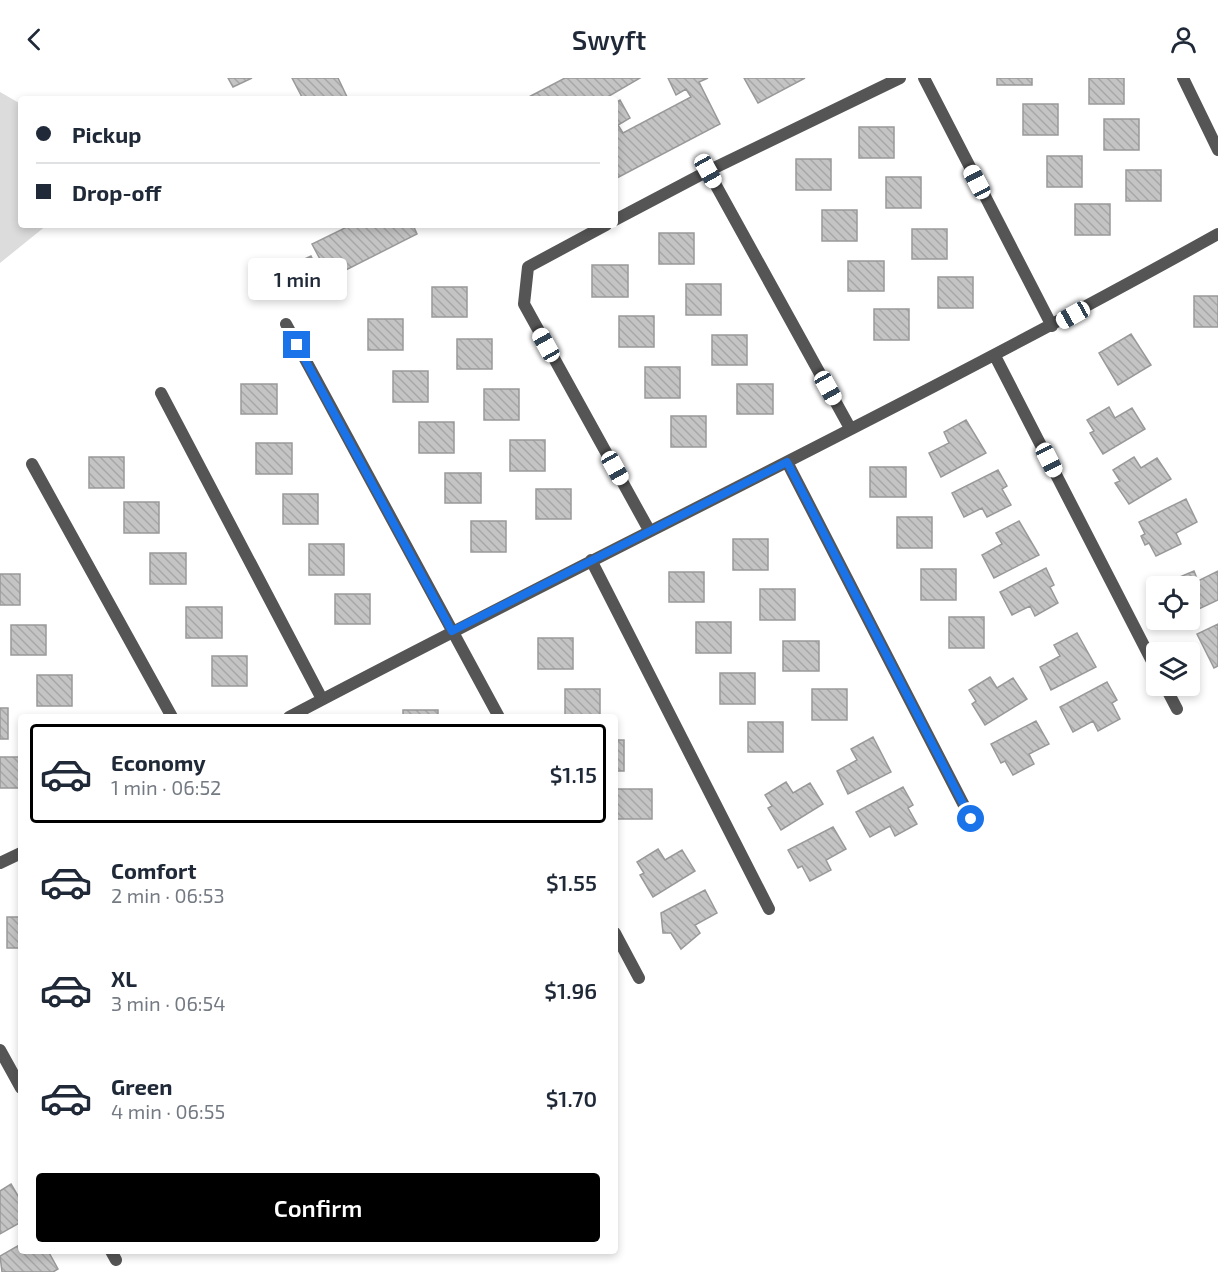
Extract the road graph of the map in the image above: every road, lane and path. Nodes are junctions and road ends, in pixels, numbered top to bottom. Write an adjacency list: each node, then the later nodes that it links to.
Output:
1 (900, 78): 5 (street)
2 (924, 78): 10 (street)
3 (1183, 78): 4 (street)
4 (1218, 150)
5 (708, 171): 6 (street); 13 (street)
6 (618, 218)
7 (600, 228): 16 (street)
8 (1218, 234): 10 (street)
9 (286, 324): 18 (street)
10 (1052, 326): 11 (street)
11 (995, 356): 13 (street); 19 (street)
12 (161, 393): 21 (street)
13 (850, 428): 14 (street)
14 (787, 462): 16 (street); 26 (street)
15 (32, 464): 23 (street)
16 (649, 530): 17 (street)
17 (591, 560): 18 (street); 29 (street)
18 (452, 631): 21 (street); 25 (street)
19 (1146, 650)
20 (1170, 696): 22 (street)
21 (322, 699): 24 (street)
22 (1177, 709)
23 (170, 714)
24 (294, 714)
25 (497, 714)
26 (971, 819)
27 (18, 854): 28 (street)
28 (0, 863)
29 (770, 909)
30 (618, 939): 31 (street)
31 (639, 978)
32 (0, 1050): 33 (street)
33 (18, 1083)

